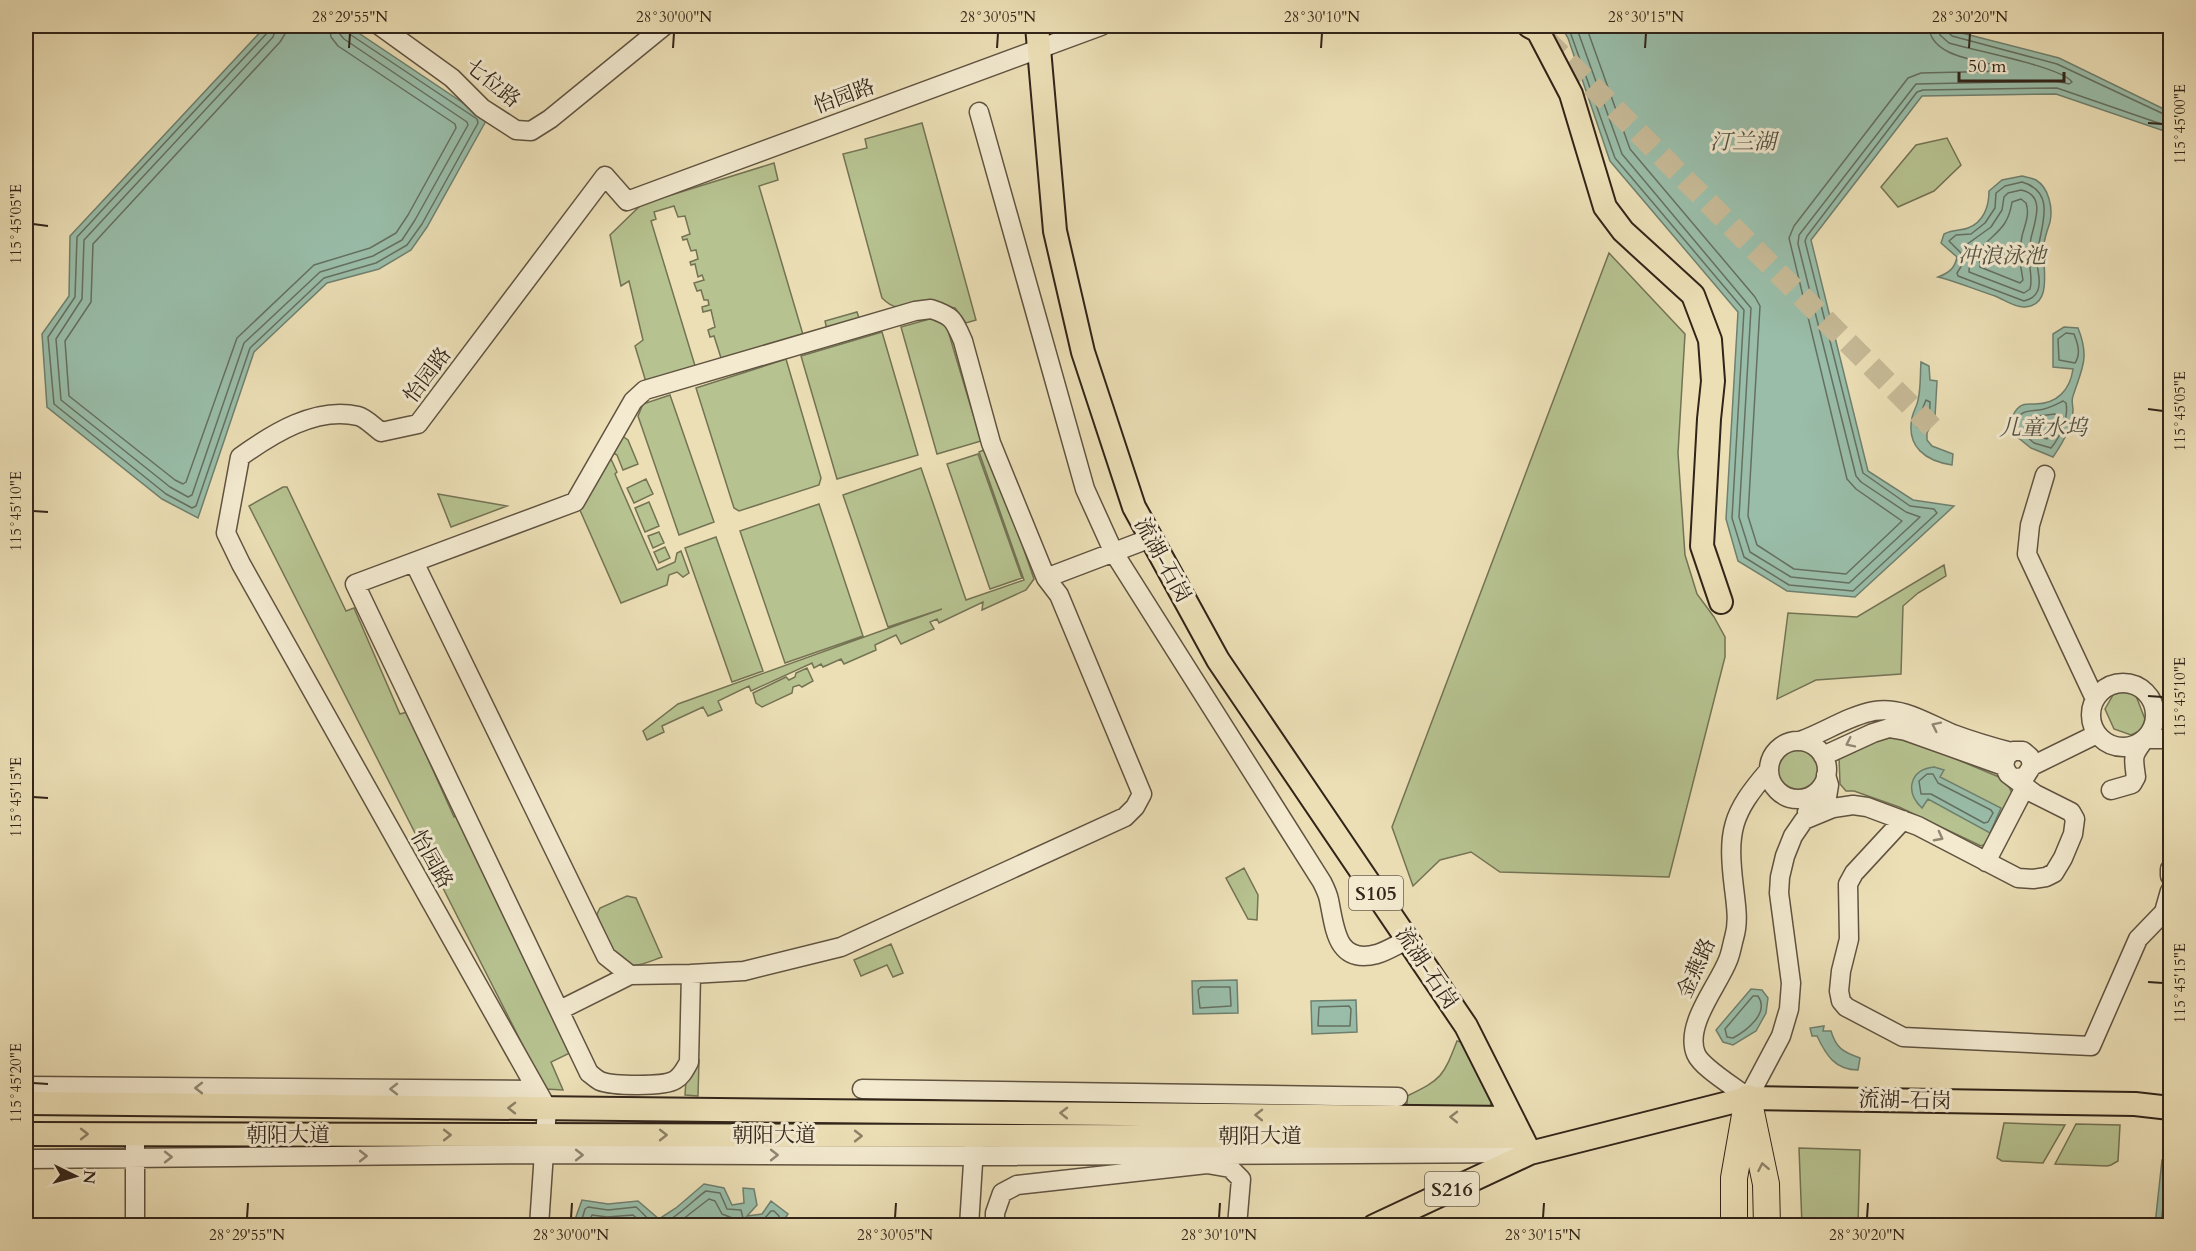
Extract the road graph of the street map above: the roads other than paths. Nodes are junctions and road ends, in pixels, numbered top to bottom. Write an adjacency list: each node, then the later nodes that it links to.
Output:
1 (380, 26): 2 (street, 七位路)
2 (664, 26)
3 (1037, 26): 6 (main road, 流湖-石岗 / S105)
4 (1101, 26): 6 (street, 怡园路)
5 (1529, 26): 13 (main road)
6 (1039, 48): 9 (main road, 流湖-石岗 / S105); 38 (street, 怡园路)
7 (979, 112): 10 (street)
8 (2045, 475): 14 (street)
9 (1151, 538): 10 (street); 30 (main road, 流湖-石岗 / S105)
10 (1114, 553): 12 (street); 30 (street)
11 (414, 562): 12 (street); 32 (street); 33 (street)
12 (1046, 578): 31 (street)
13 (1721, 602)
14 (2095, 699): 15 (street); 17 (street)
15 (2096, 731): 17 (street); 20 (street)
16 (2170, 736): 17 (street)
17 (2145, 739): 23 (street)
18 (1800, 741): 19 (street); 20 (street, 金燕路, one-way to 18); 21 (street, 金燕路)
19 (1823, 756): 20 (street, 金燕路, one-way to 19); 22 (street)
20 (2024, 773): 26 (street); 26 (street, 金燕路)
21 (1770, 776): 22 (street); 37 (street, 金燕路)
22 (1827, 780): 24 (street, 金燕路); 37 (street)
23 (2111, 790)
24 (1867, 807): 25 (street, 金燕路); 37 (street, 金燕路)
25 (1903, 820): 26 (street, 金燕路, one-way to 26); 29 (street)
26 (1988, 863)
27 (2170, 869): 28 (street)
28 (2170, 876)
29 (2170, 891)
30 (1407, 940): 43 (main road, 流湖-石岗 / S105)
31 (691, 974): 32 (street); 33 (street)
32 (630, 975): 33 (street)
33 (560, 1010)
34 (26, 1086): 38 (street, one-way to 34)
35 (862, 1089): 36 (street)
36 (1398, 1097)
37 (1748, 1098): 40 (main road, 流湖-石岗); 43 (main road, 流湖-石岗); 56 (highway); 57 (highway, one-way to 37)
38 (542, 1099): 39 (main road, 朝阳大道, one-way to 39); 43 (main road, 朝阳大道, one-way to 38); 44 (street)
39 (26, 1103)
40 (2170, 1108)
41 (26, 1134): 42 (main road, 朝阳大道, one-way to 42)
42 (135, 1134): 44 (main road, 朝阳大道, one-way to 44); 47 (street)
43 (1522, 1136): 45 (main road, 朝阳大道); 55 (main road, S216)
44 (545, 1145): 46 (main road, 朝阳大道, one-way to 46); 47 (street, one-way to 44); 51 (street)
45 (1115, 1145): 46 (main road, 朝阳大道); 49 (street)
46 (974, 1146): 52 (street)
47 (135, 1158): 48 (street); 50 (street)
48 (26, 1159)
49 (1130, 1172): 53 (street); 54 (street)
50 (135, 1226)
51 (539, 1226)
52 (969, 1226)
53 (995, 1226)
54 (1237, 1226)
55 (1374, 1226)
56 (1734, 1226)
57 (1767, 1226)

